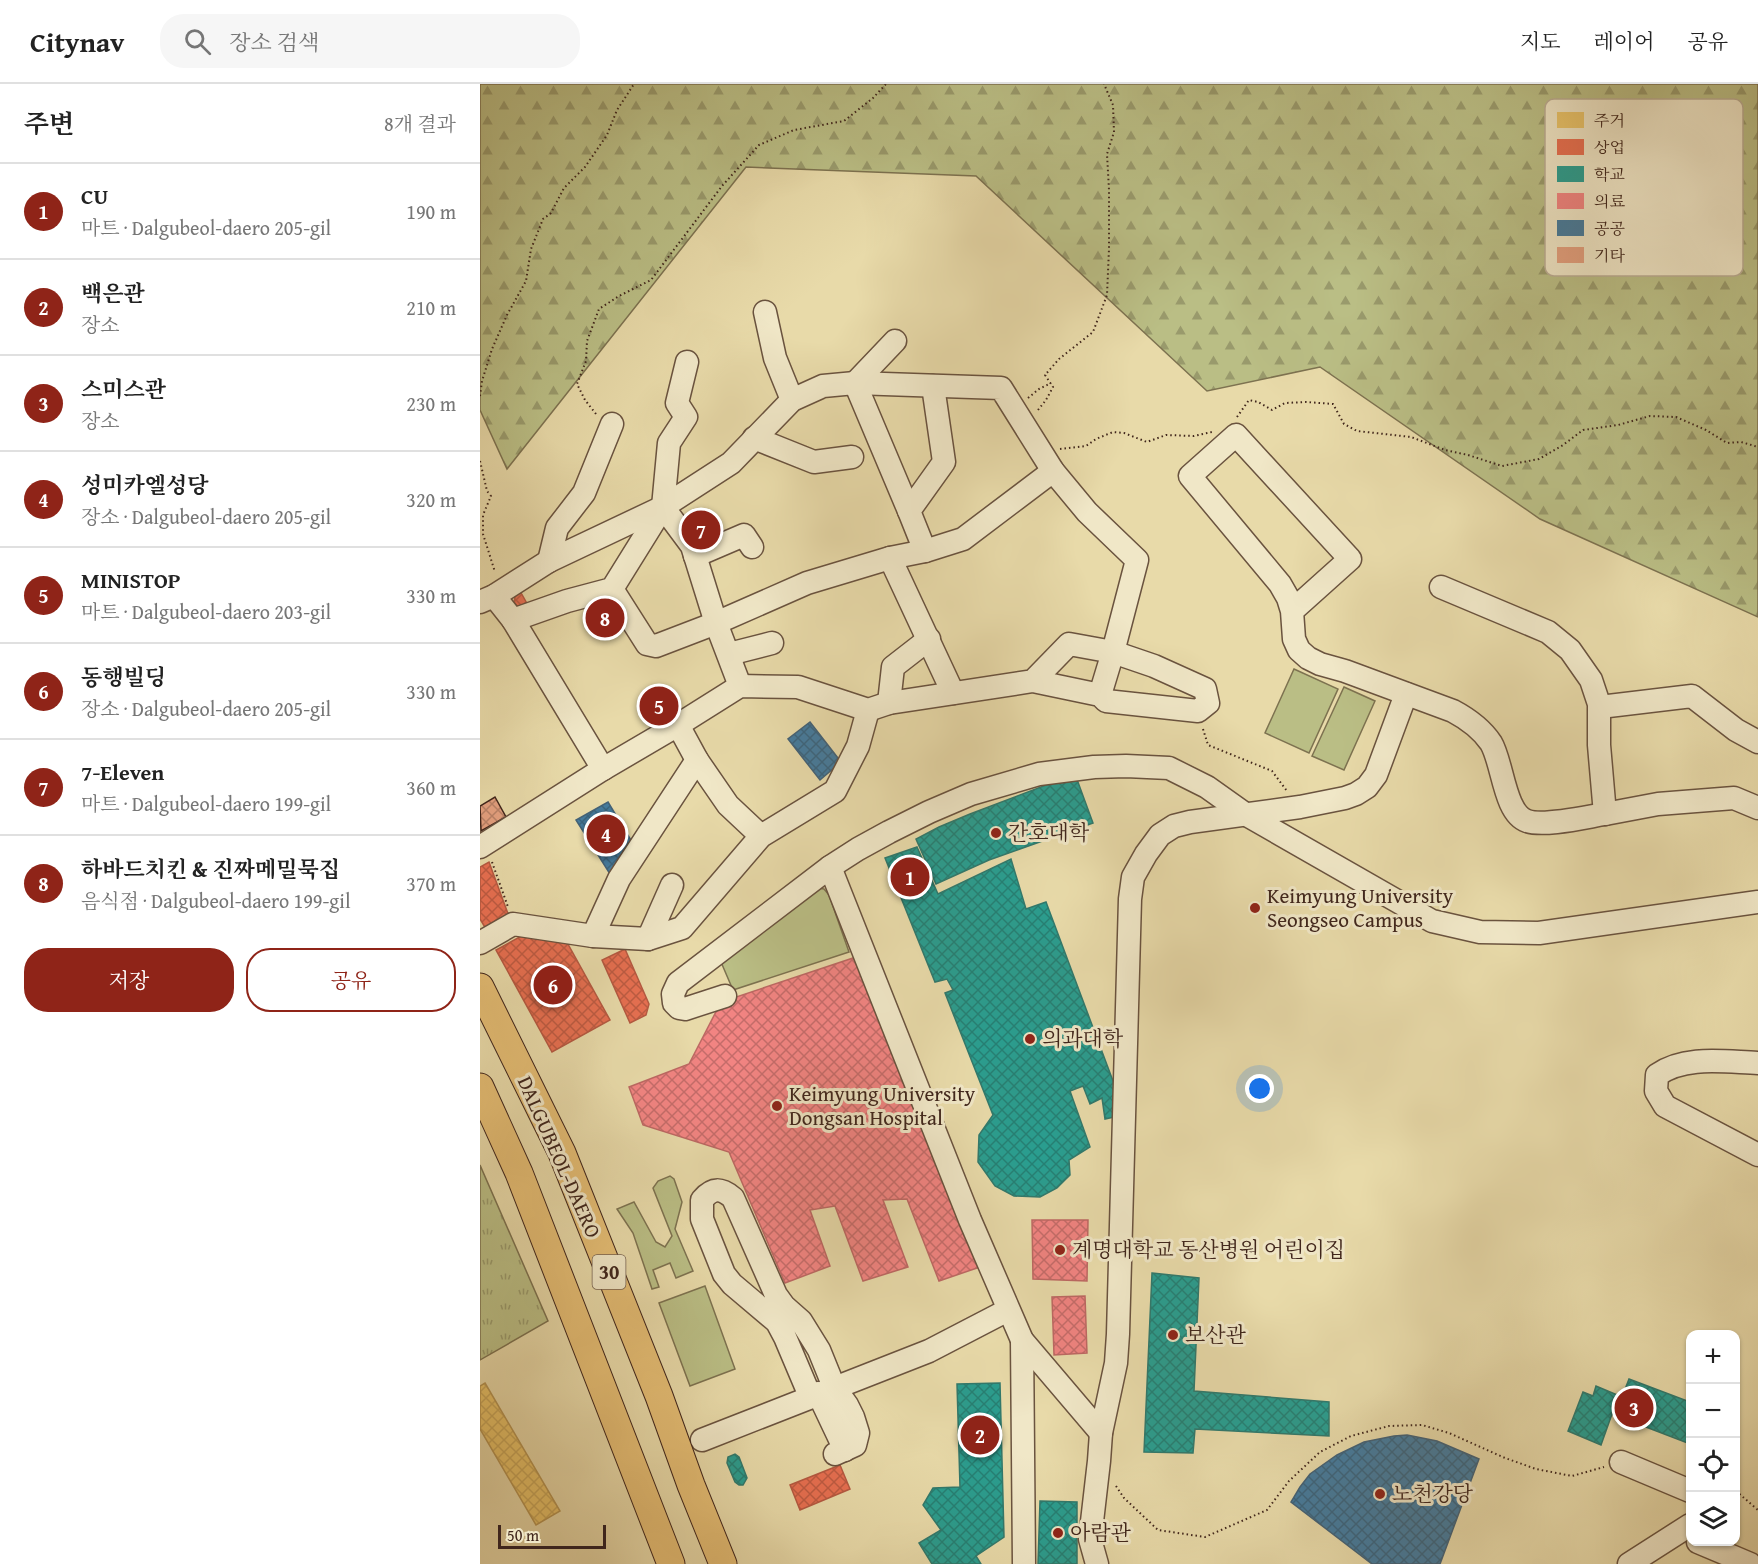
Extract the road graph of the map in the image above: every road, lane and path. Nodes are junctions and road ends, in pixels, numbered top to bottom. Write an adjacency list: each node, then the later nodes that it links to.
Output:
1 (634, 84): 10 (path)
2 (886, 84): 15 (path)
3 (1104, 84): 8 (path)
4 (765, 312): 11 (street)
5 (895, 341): 7 (street)
6 (687, 362): 23 (street)
7 (855, 383): 9 (street); 11 (street); 24 (street)
8 (1051, 383): 12 (path); 13 (path)
9 (933, 386): 12 (street); 24 (street)
10 (480, 396)
11 (792, 400): 17 (street)
12 (1010, 403): 18 (street)
13 (1035, 415)
14 (1234, 419): 19 (path)
15 (612, 424): 29 (street)
16 (1212, 431): 18 (path)
17 (754, 438): 20 (street); 23 (street)
18 (1036, 444): 22 (street)
19 (1758, 447)
20 (852, 457)
21 (480, 461): 32 (path)
22 (1053, 471): 26 (street); 38 (street)
23 (663, 507): 27 (street); 29 (street); 31 (street)
24 (909, 511): 26 (street)
25 (752, 547): 27 (street)
26 (925, 551): 28 (street)
27 (695, 556): 35 (street)
28 (890, 558): 35 (street); 36 (street)
29 (549, 561): 32 (street)
30 (1441, 587): 46 (street)
31 (612, 589): 34 (street); 35 (street)
32 (491, 597): 34 (street)
33 (1292, 611): 33 (street); 43 (street)
34 (513, 620): 51 (street)
35 (716, 623): 39 (street)
36 (928, 639): 42 (street); 45 (street)
37 (772, 643): 39 (street)
38 (1113, 652): 40 (street); 44 (street); 47 (street)
39 (729, 654): 41 (street)
40 (1033, 681): 42 (street); 44 (street)
41 (740, 686): 45 (street); 48 (street)
42 (953, 693): 45 (street)
43 (1406, 694): 52 (street); 55 (street)
44 (1100, 695): 47 (street)
45 (878, 706): 56 (street)
46 (1600, 707): 49 (street); 55 (street)
47 (1198, 711): 52 (path)
48 (678, 725): 50 (street); 51 (street)
49 (1758, 742)
50 (697, 760): 56 (street); 62 (street)
51 (603, 769): 57 (street)
52 (1300, 807): 54 (street)
53 (1758, 808): 55 (street)
54 (1245, 814): 58 (street); 60 (street); 75 (street)
55 (1605, 814)
56 (761, 836): 63 (street)
57 (483, 845): 61 (path)
58 (830, 867): 66 (street); 72 (street)
59 (672, 885): 63 (street)
60 (1758, 902)
61 (513, 924): 62 (street); 64 (street)
62 (593, 936): 63 (street)
63 (648, 939)
64 (480, 943)
65 (480, 987): 86 (main road, DALGUBEOL-DAERO / 30)
66 (725, 996)
67 (1758, 1063): 69 (street)
68 (480, 1087): 85 (main road, DALGUBEOL-DAERO / 30)
69 (1758, 1155)
70 (762, 1266): 71 (street); 71 (street); 74 (street)
71 (732, 1284): 74 (street)
72 (1008, 1310): 73 (street); 74 (street)
73 (1022, 1340): 75 (street); 87 (street)
74 (821, 1392): 76 (street); 77 (street)
75 (1101, 1433): 78 (street)
76 (702, 1440)
77 (840, 1452)
78 (1099, 1461): 79 (path); 88 (street)
79 (1621, 1462): 80 (street)
80 (1686, 1489)
81 (1737, 1492): 82 (path)
82 (1758, 1510)
83 (1686, 1536): 89 (street)
84 (1713, 1546): 90 (street)
85 (671, 1564)
86 (723, 1564)
87 (1024, 1564)
88 (1097, 1564)
89 (1629, 1564)
90 (1750, 1564)

